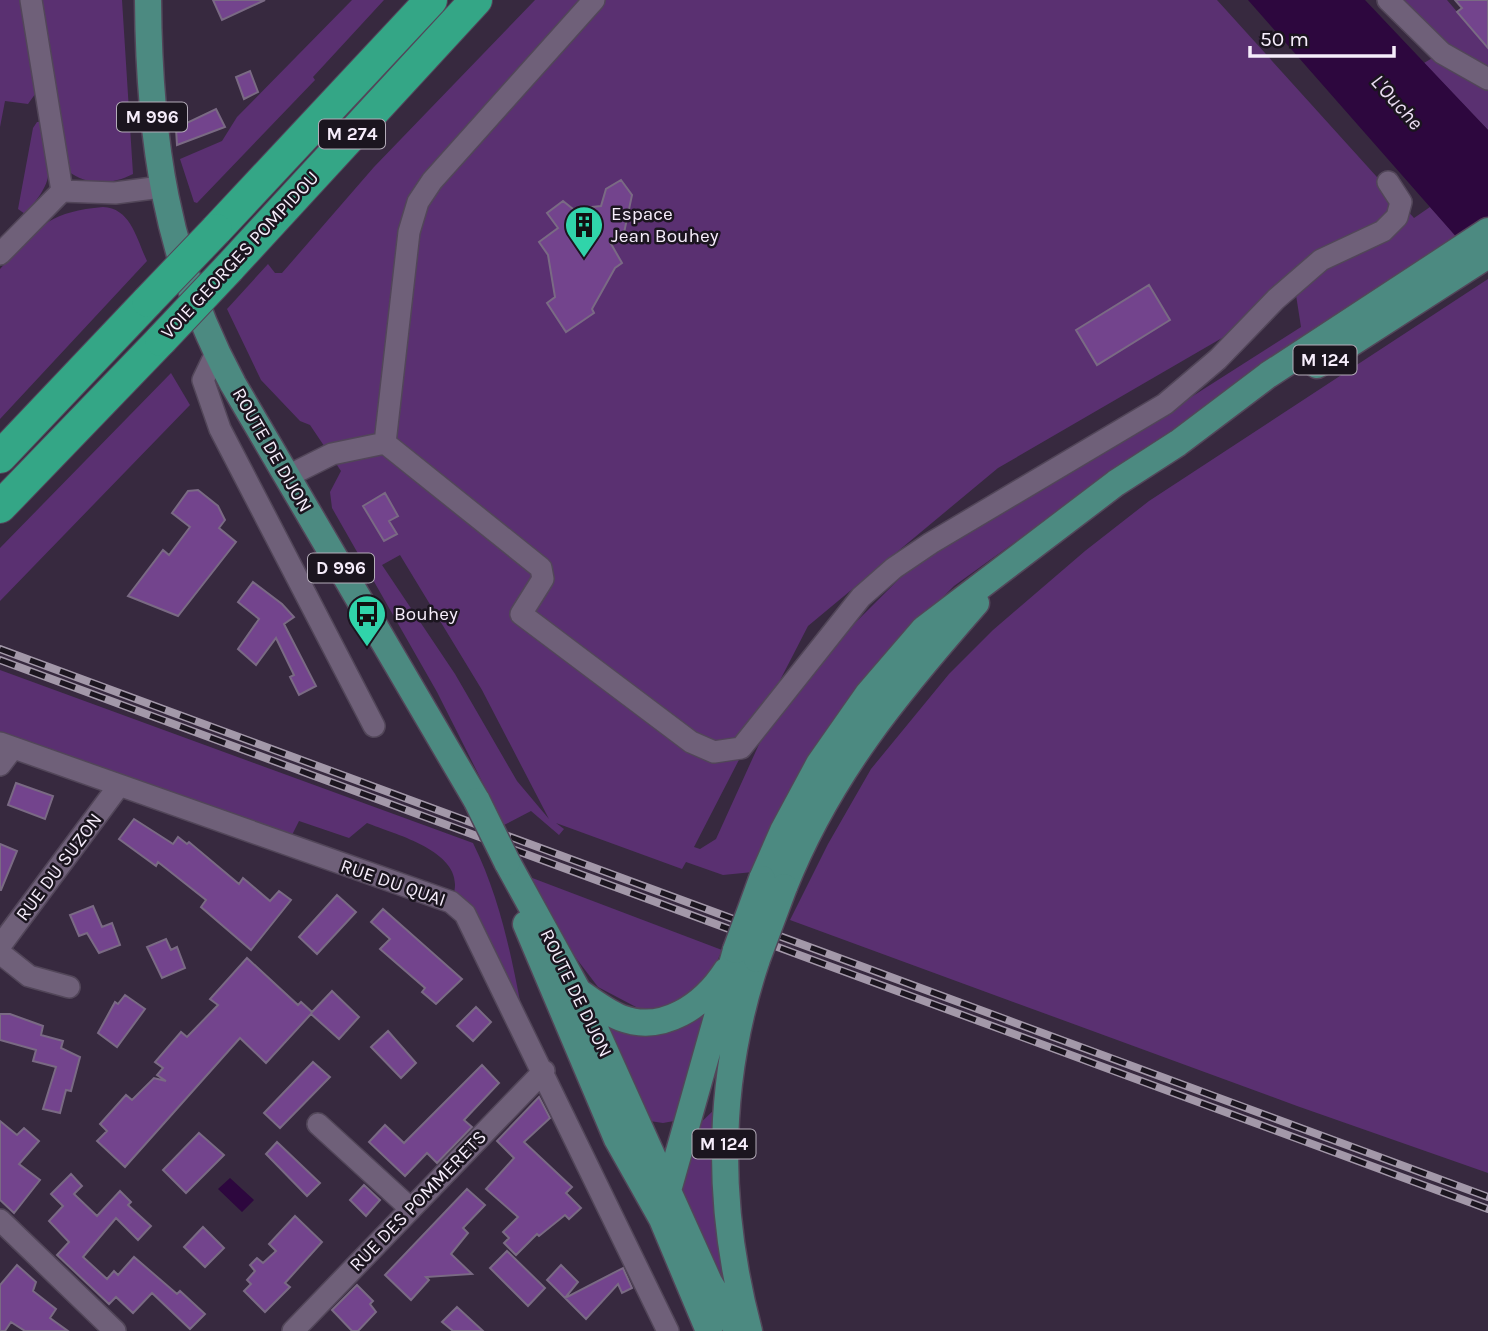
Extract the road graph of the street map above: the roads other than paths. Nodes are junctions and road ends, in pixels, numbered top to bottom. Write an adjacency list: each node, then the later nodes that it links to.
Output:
1 (31, 0): 10 (street)
2 (148, 0): 9 (main road, ROUTE DE DIJON / M 996)
3 (431, 0): 17 (highway, VOIE GEORGES POMPIDOU / M 274, bridge)
4 (476, 0): 19 (highway, VOIE GEORGES POMPIDOU / M 274, bridge)
5 (594, 0): 16 (street)
6 (1388, 0): 7 (street)
7 (1488, 79)
8 (1388, 182): 16 (street)
9 (161, 187): 10 (street); 12 (main road, ROUTE DE DIJON / M 996)
10 (62, 191): 13 (street)
11 (1488, 231): 14 (main road, M 124)
12 (172, 232): 15 (main road, ROUTE DE DIJON / D 996)
13 (0, 254)
14 (1470, 259): 27 (main road, M 124, bridge)
15 (216, 353): 18 (main road, ROUTE DE DIJON / D 996); 20 (street)
16 (386, 443): 18 (street)
17 (0, 457)
18 (288, 476): 24 (main road, ROUTE DE DIJON / D 996, bridge)
19 (0, 507)
20 (374, 726)
21 (6, 745): 22 (street); 23 (street, RUE DU QUAI)
22 (0, 765)
23 (118, 787): 25 (street, RUE DU SUZON); 31 (street, RUE DU QUAI)
24 (507, 862): 29 (main road, ROUTE DE DIJON); 32 (main road, ROUTE DE DIJON)
25 (0, 946)
26 (0, 953): 28 (street)
27 (747, 955): 29 (main road, M 124); 30 (main road, M 124); 34 (main road, M 124)
28 (69, 987)
29 (578, 991): 35 (main road, ROUTE DE DIJON)
30 (730, 1069): 34 (main road, M 124); 45 (main road, M 124)
31 (544, 1072): 37 (street, RUE DES POMMERETS); 42 (street, RUE DU QUAI)
32 (597, 1093): 35 (main road, ROUTE DE DIJON); 38 (main road, ROUTE DE DIJON)
33 (318, 1124): 37 (street)
34 (686, 1124): 35 (main road, M 124); 36 (main road, M 124)
35 (639, 1126): 36 (main road, ROUTE DE DIJON)
36 (668, 1190): 38 (main road, M 124); 44 (main road, ROUTE DE DIJON)
37 (411, 1209): 41 (street, RUE DES POMMERETS)
38 (662, 1219): 43 (main road, ROUTE DE DIJON)
39 (0, 1220): 40 (street)
40 (116, 1331)
41 (293, 1331)
42 (668, 1331)
43 (709, 1331)
44 (738, 1331)
45 (749, 1331)

